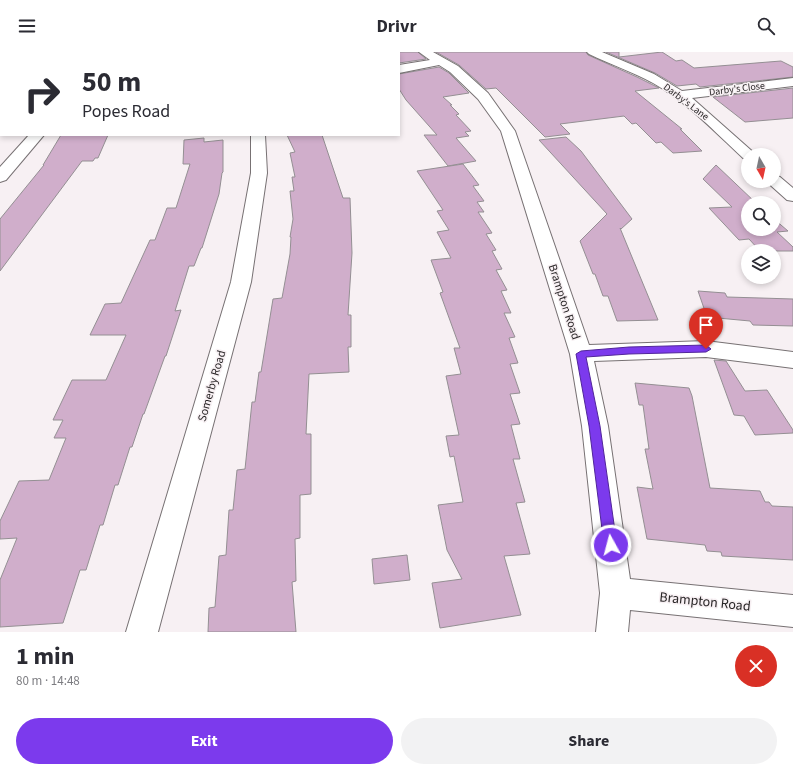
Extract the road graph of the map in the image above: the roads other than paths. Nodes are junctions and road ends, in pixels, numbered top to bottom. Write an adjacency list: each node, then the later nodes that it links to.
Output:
1 (593, 52): 5 (street, Darby's Lane)
2 (433, 57): 3 (street); 12 (street, Brampton Road)
3 (400, 69)
4 (793, 82): 5 (street, Darby's Close)
5 (681, 95): 8 (street, Darby's Lane)
6 (36, 136): 9 (street)
7 (258, 136): 16 (street, Somerby Road)
8 (741, 148)
9 (0, 177)
10 (781, 186): 11 (street)
11 (793, 196)
12 (581, 354): 13 (street); 14 (street, Brampton Road)
13 (793, 360)
14 (616, 593): 15 (street, Brampton Road); 17 (street, Brampton Road)
15 (793, 611)
16 (142, 632)
17 (612, 632)

